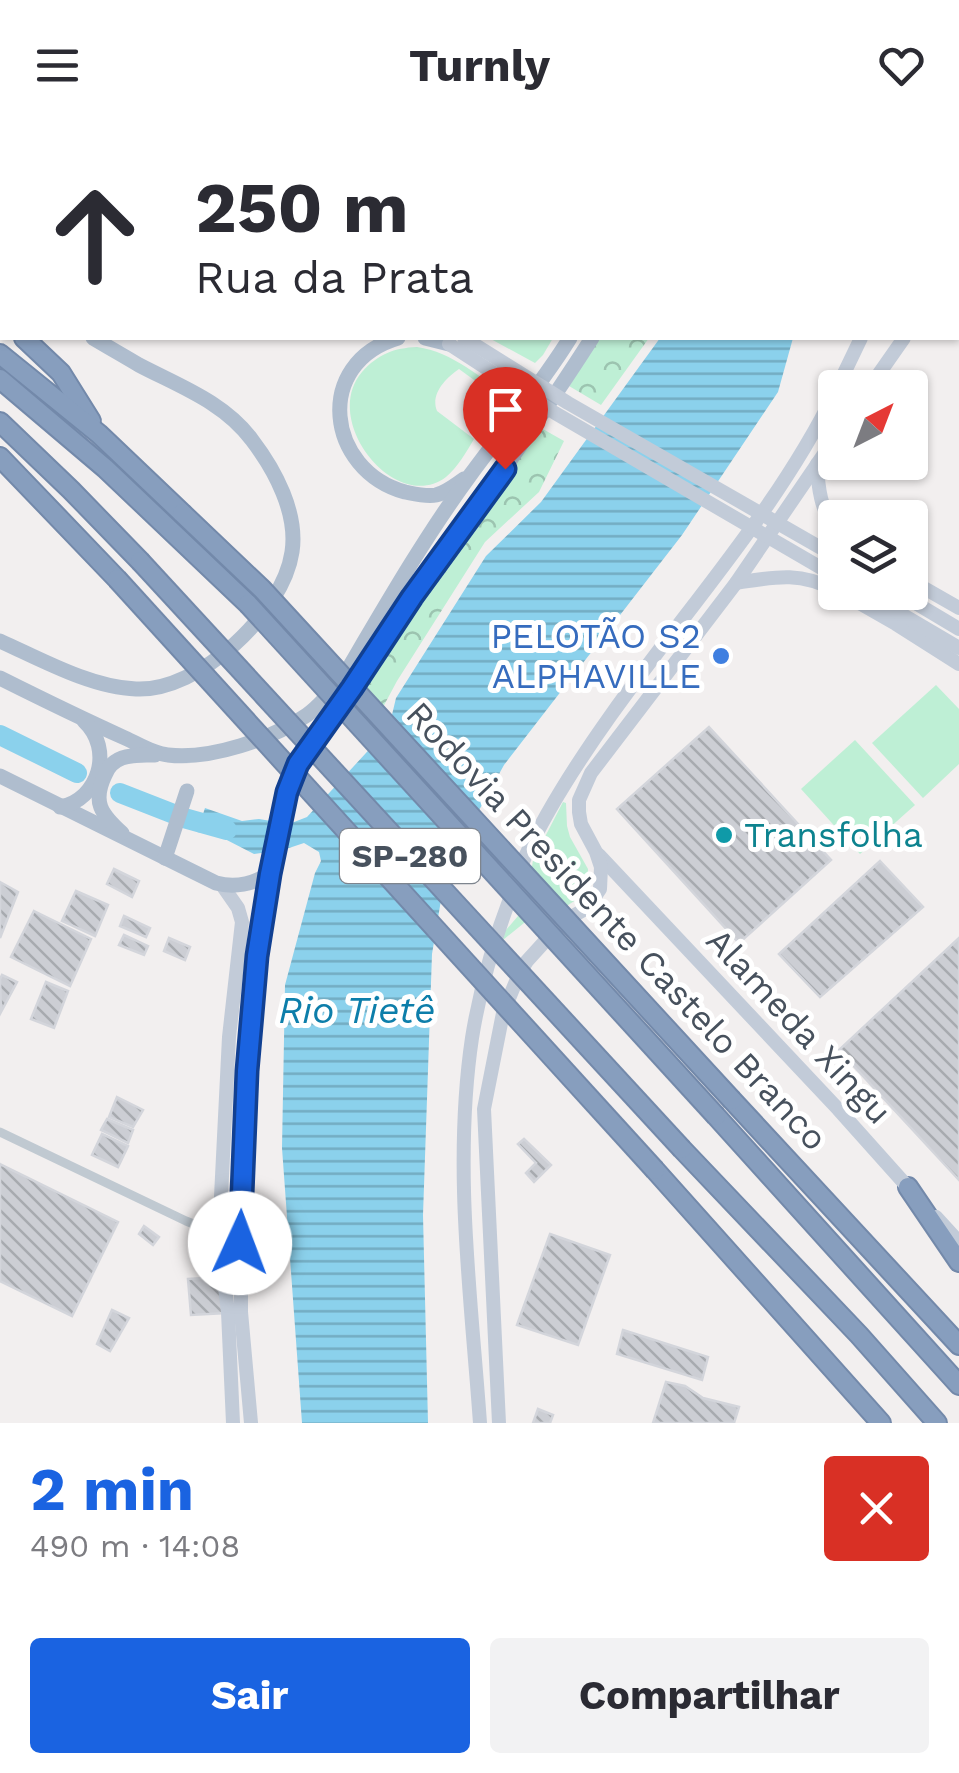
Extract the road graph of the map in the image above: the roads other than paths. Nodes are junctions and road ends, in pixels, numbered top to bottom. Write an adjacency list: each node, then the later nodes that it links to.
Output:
1 (26, 340): 15 (highway)
2 (96, 340): 31 (main road)
3 (391, 340): 18 (main road)
4 (451, 340): 20 (main road, bridge); 21 (main road, bridge)
5 (568, 340): 18 (main road)
6 (591, 340): 43 (main road)
7 (859, 340): 10 (main road)
8 (902, 340): 11 (main road)
9 (0, 354): 15 (highway, Rodovia Presidente Castelo Branco)
10 (845, 370)
11 (881, 370)
12 (0, 379): 54 (highway, Rodovia Presidente Castelo Branco / SP-280, bridge)
13 (0, 422): 60 (highway, SP-280, bridge)
14 (818, 425): 44 (main road)
15 (100, 434): 53 (highway, Rodovia Presidente Castelo Branco, bridge)
16 (0, 456): 59 (highway, bridge)
17 (817, 464): 19 (main road); 24 (main road)
18 (471, 474): 36 (main road)
19 (821, 500)
20 (818, 543)
21 (818, 566)
22 (818, 575): 23 (main road)
23 (816, 580): 24 (main road)
24 (736, 583): 41 (main road)
25 (928, 590): 26 (main road)
26 (959, 608)
27 (869, 610): 33 (main road)
28 (895, 610): 32 (main road)
29 (927, 610): 30 (main road)
30 (959, 629)
31 (0, 641)
32 (959, 648)
33 (959, 664)
34 (0, 678): 35 (main road)
35 (80, 718): 36 (main road); 39 (main road)
36 (165, 755): 40 (main road)
37 (0, 776): 39 (main road)
38 (187, 792): 42 (main road)
39 (60, 807): 40 (main road)
40 (132, 842): 42 (main road)
41 (596, 852): 46 (main road); 48 (main road, Alameda Xingu)
42 (165, 858): 45 (main road)
43 (270, 870): 45 (main road); 51 (main road)
44 (518, 878): 46 (main road); 57 (main road)
45 (222, 885): 49 (main road)
46 (566, 920): 58 (main road)
47 (0, 1132): 49 (street)
48 (908, 1187): 50 (main road, Alameda Xingu); 52 (highway)
49 (219, 1236): 51 (street); 55 (main road)
50 (959, 1242)
51 (240, 1243): 56 (main road)
52 (959, 1262)
53 (959, 1345)
54 (959, 1385)
55 (233, 1423)
56 (251, 1423)
57 (480, 1423)
58 (499, 1423)
59 (881, 1423)
60 (937, 1423)

